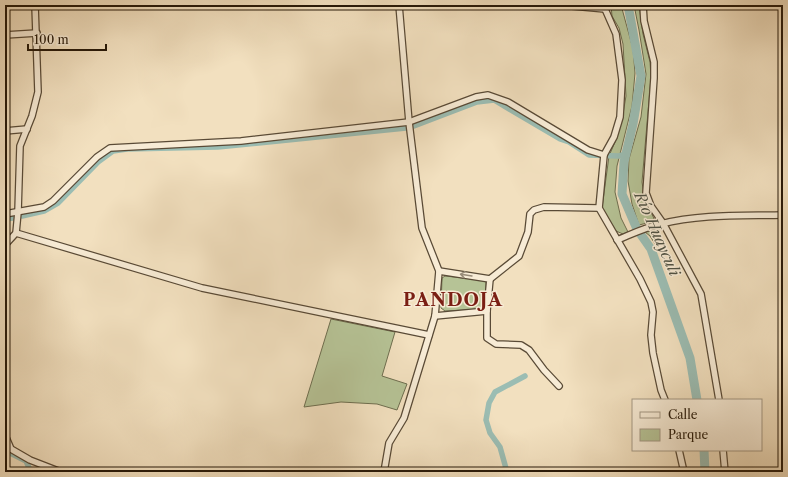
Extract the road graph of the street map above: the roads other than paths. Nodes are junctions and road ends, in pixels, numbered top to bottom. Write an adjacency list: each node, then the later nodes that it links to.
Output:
1 (35, 5): 6 (street)
2 (399, 5): 8 (street)
3 (561, 5): 5 (street)
4 (643, 5): 16 (street)
5 (606, 7): 11 (street)
6 (37, 33): 7 (street); 9 (street)
7 (5, 35)
8 (409, 122): 11 (street); 13 (street); 20 (street)
9 (27, 129): 10 (street); 13 (street)
10 (5, 131)
11 (604, 155): 12 (street)
12 (599, 208): 18 (street); 21 (street)
13 (18, 212): 14 (street); 17 (street)
14 (5, 214)
15 (783, 215): 16 (street)
16 (663, 223): 18 (street); 27 (street)
17 (16, 233): 19 (street); 24 (street)
18 (617, 240): 26 (street)
19 (5, 245)
20 (439, 271): 21 (street, one-way to 20); 23 (street)
21 (490, 279): 22 (street)
22 (487, 311): 23 (street); 25 (street)
23 (435, 316): 24 (street)
24 (429, 335): 32 (street)
25 (559, 386)
26 (664, 399)
27 (719, 399)
28 (5, 435): 31 (street)
29 (679, 451): 33 (street)
30 (723, 451): 34 (street)
31 (61, 472)
32 (384, 472)
33 (684, 472)
34 (724, 472)

